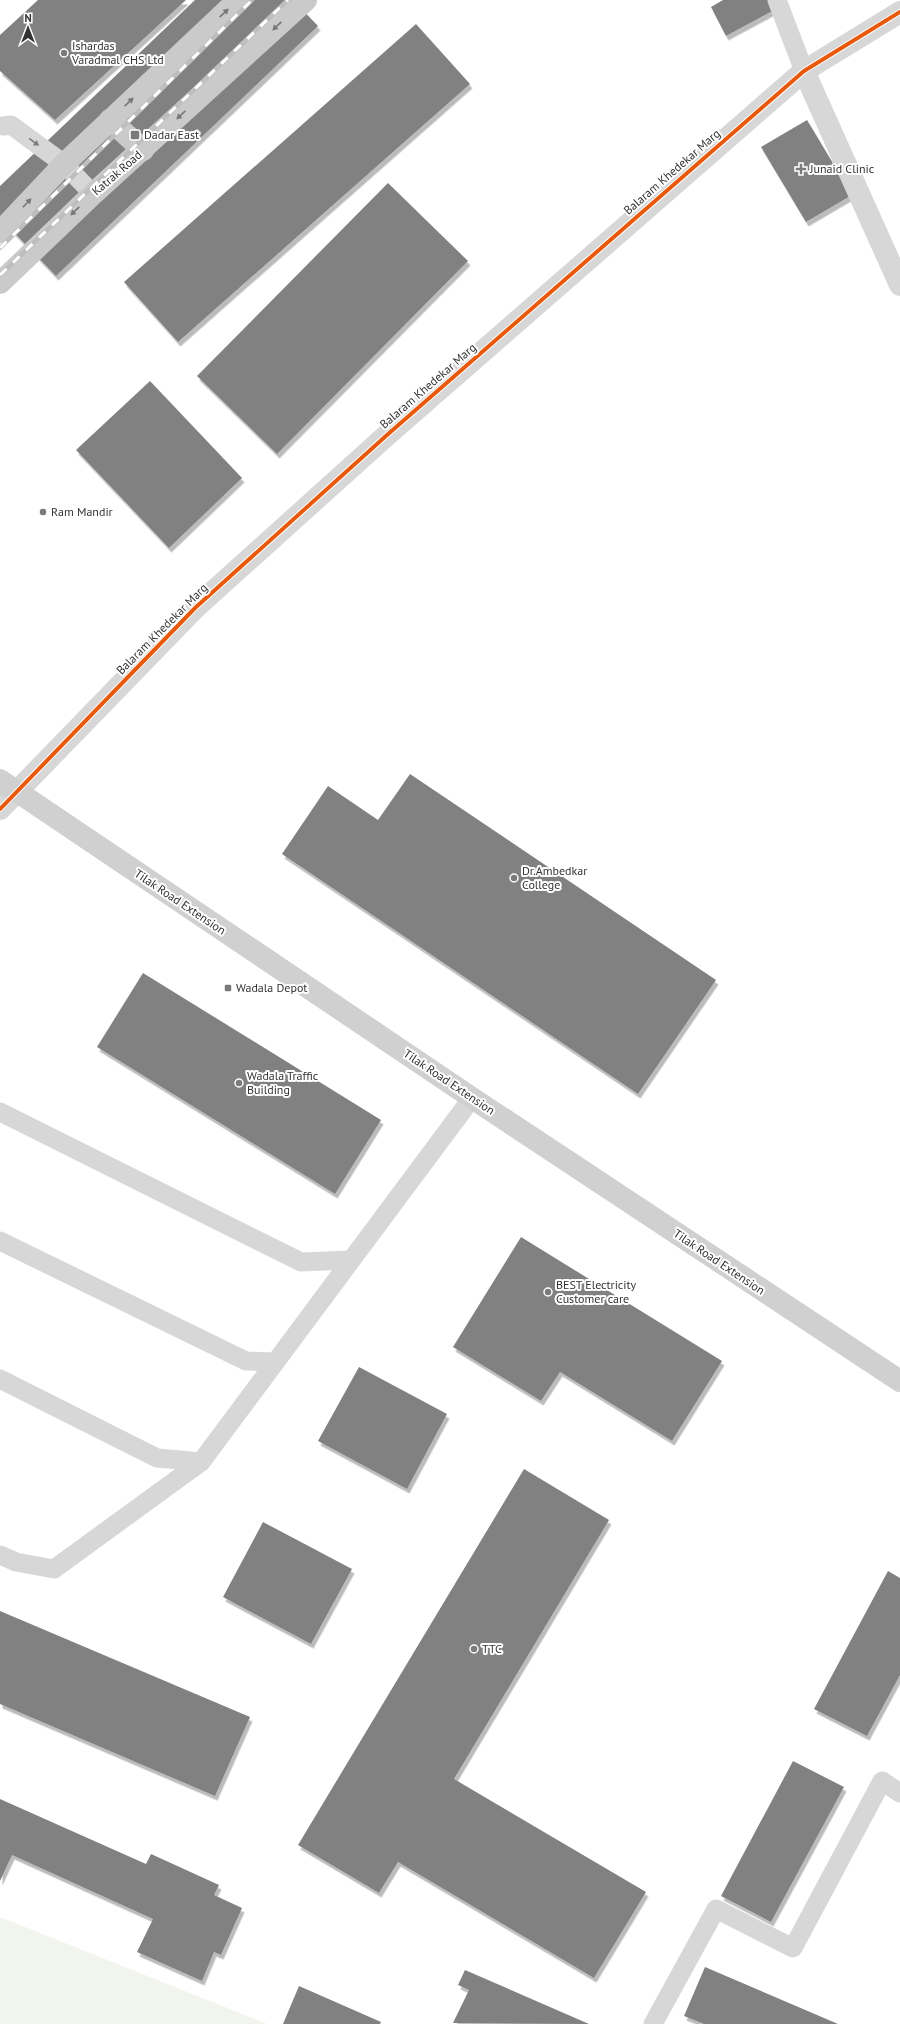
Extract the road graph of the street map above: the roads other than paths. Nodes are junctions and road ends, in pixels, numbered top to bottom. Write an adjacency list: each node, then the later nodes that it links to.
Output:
1 (238, 0): 6 (main road, one-way to 1)
2 (306, 0): 8 (main road, Katrak Road, one-way to 8)
3 (777, 0): 5 (lane)
4 (900, 12): 5 (street, Balaram Khedekar Marg)
5 (804, 71): 13 (street); 14 (street, Balaram Khedekar Marg)
6 (110, 120): 8 (main road); 9 (main road)
7 (3, 126): 9 (lane, one-way to 9)
8 (143, 150): 10 (main road, Katrak Road)
9 (64, 164): 10 (lane); 11 (main road, one-way to 9)
10 (93, 194): 12 (main road, Katrak Road, one-way to 12)
11 (0, 232)
12 (0, 283)
13 (900, 285)
14 (9, 786): 15 (street, Balaram Khedekar Marg); 16 (main road, Tilak Road Extension)
15 (0, 809)
16 (472, 1098): 19 (lane); 22 (main road, Tilak Road Extension)
17 (0, 1112): 19 (lane)
18 (0, 1241): 20 (lane)
19 (351, 1260): 20 (lane)
20 (275, 1362): 23 (lane)
21 (0, 1379): 23 (lane)
22 (900, 1382)
23 (201, 1462): 24 (lane)
24 (0, 1554)
25 (900, 1793): 26 (lane)
26 (654, 2024)

